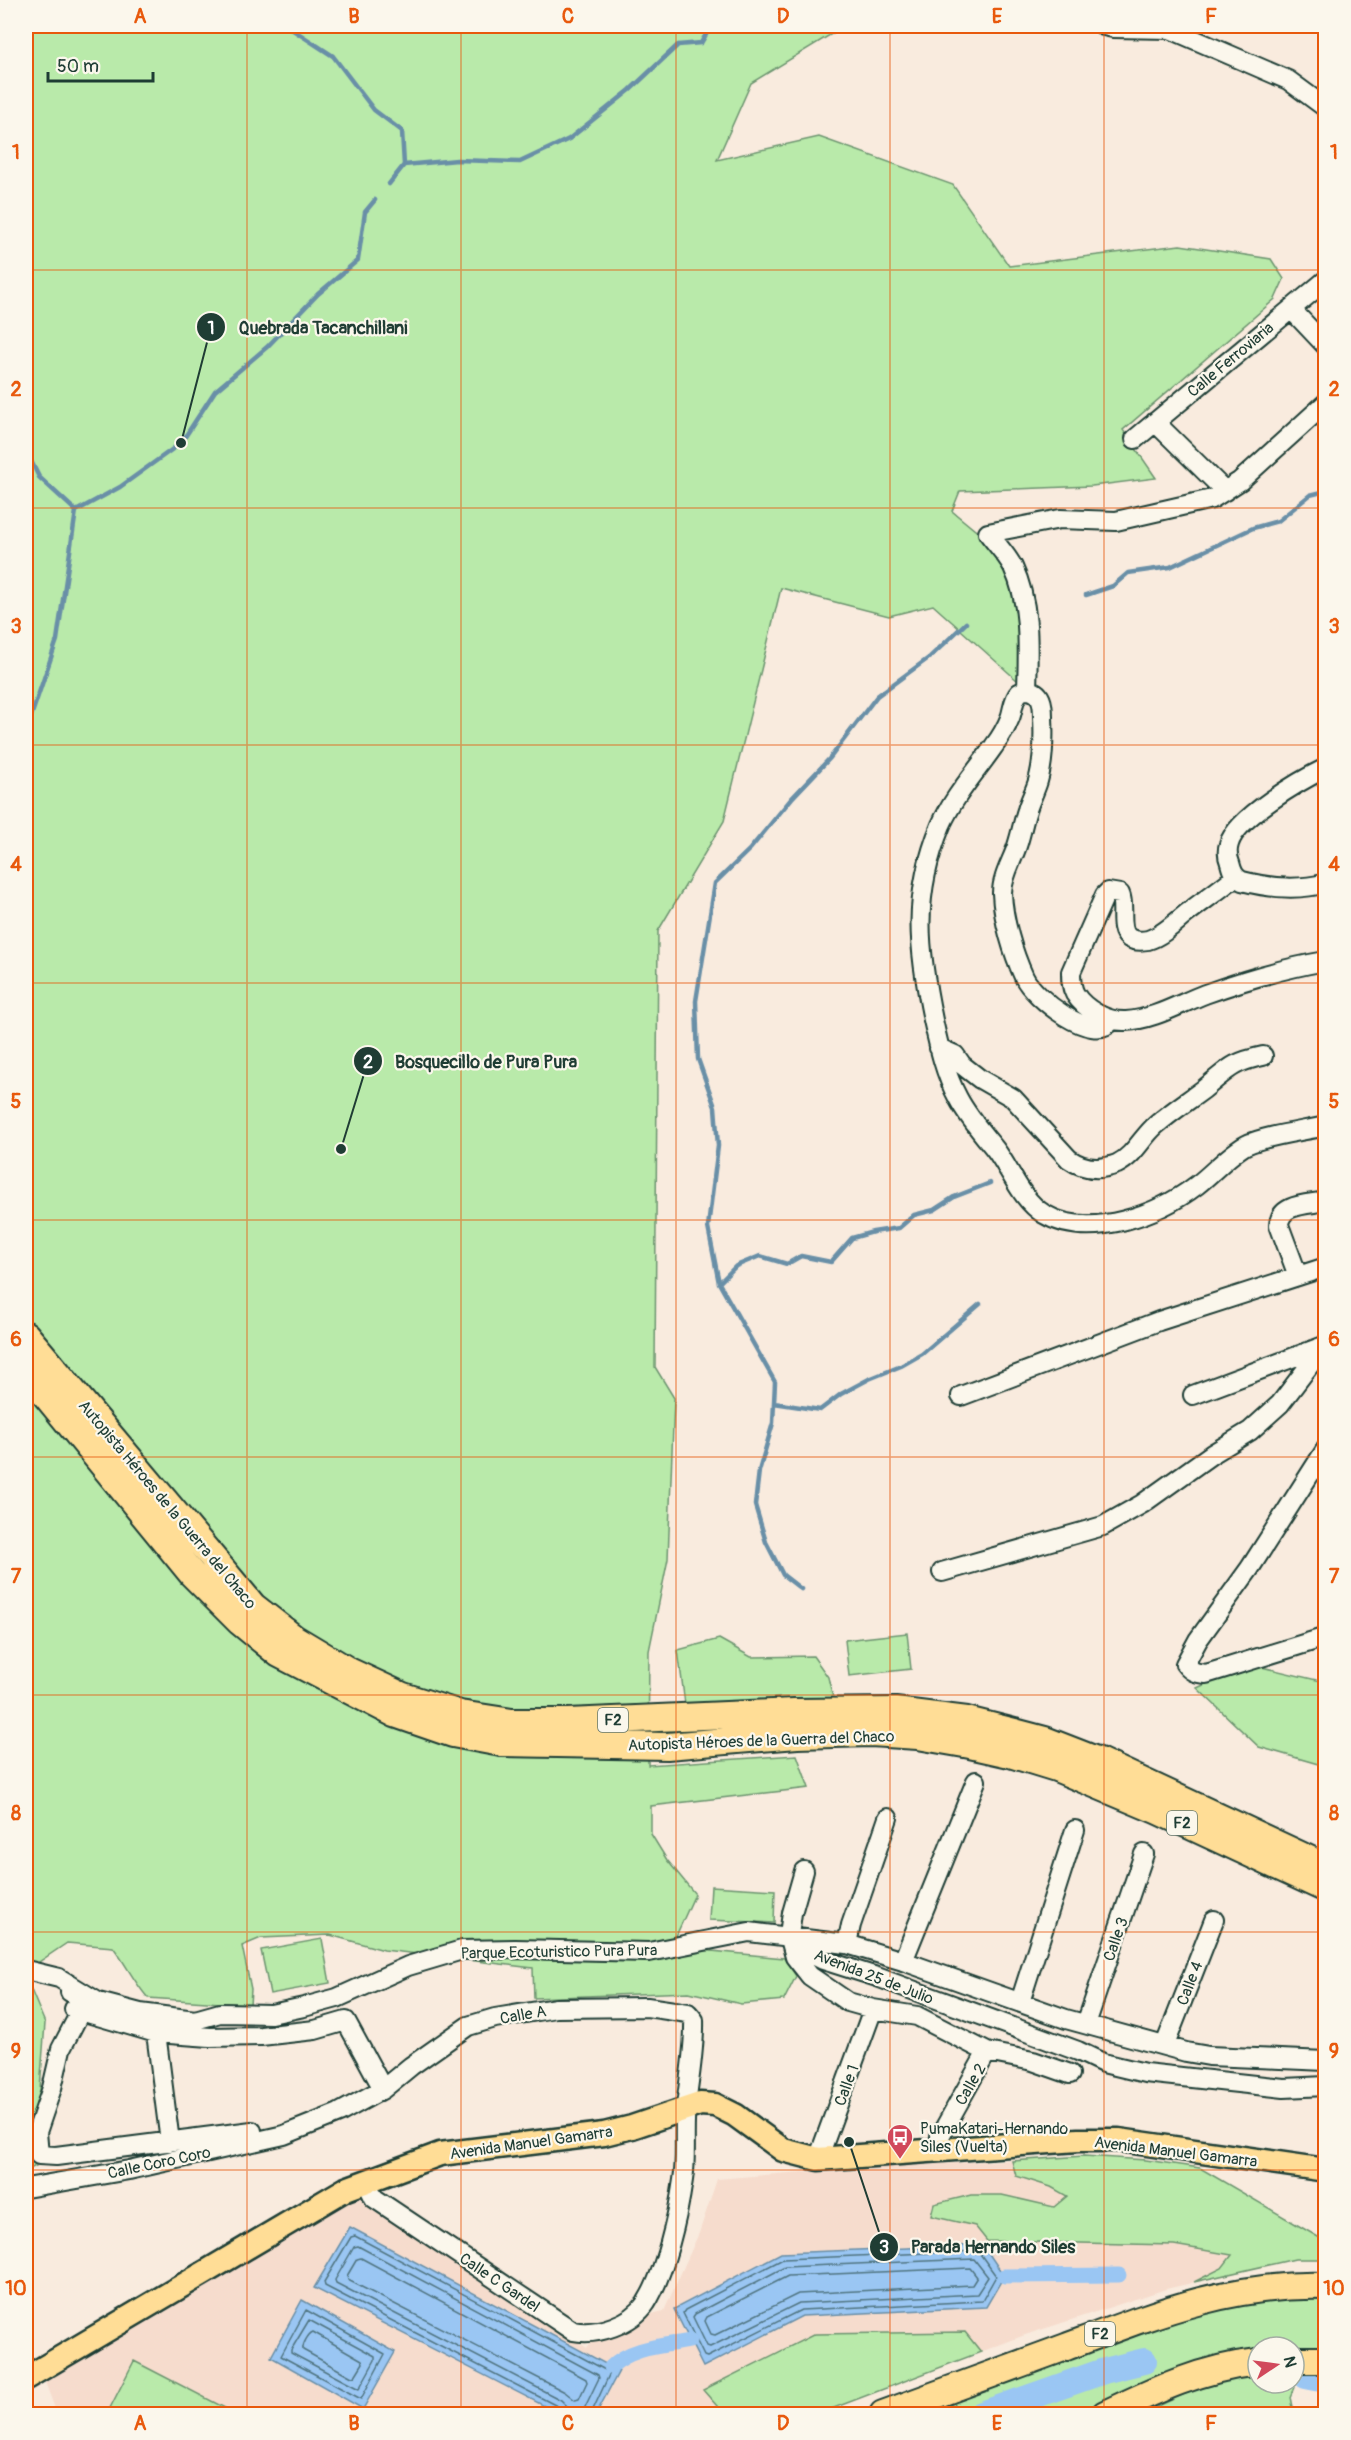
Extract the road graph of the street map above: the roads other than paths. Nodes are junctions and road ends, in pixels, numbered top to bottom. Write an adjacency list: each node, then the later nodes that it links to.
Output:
1 (1104, 26): 2 (street)
2 (1326, 108)
3 (1326, 280): 4 (street, Calle Ferroviaria)
4 (1291, 309): 5 (street); 7 (street, Calle Ferroviaria)
5 (1326, 346)
6 (1326, 403): 9 (street)
7 (1155, 422): 8 (street, Calle Ferroviaria); 9 (street)
8 (1135, 439)
9 (1225, 491): 10 (street)
10 (1027, 690): 15 (street); 16 (street)
11 (1326, 768): 12 (street)
12 (1235, 878): 13 (street); 15 (street)
13 (1326, 883)
14 (1326, 961): 15 (street)
15 (1112, 1020)
16 (939, 1048): 17 (street); 18 (street)
17 (1263, 1056)
18 (1326, 1126)
19 (1326, 1201): 21 (street)
20 (1326, 1267): 21 (street)
21 (1298, 1276): 26 (street)
22 (26, 1335): 34 (highway, Autopista Héroes de la Guerra del Chaco / F2)
23 (1325, 1345): 25 (street); 28 (street)
24 (26, 1371): 36 (highway, Autopista Héroes de la Guerra del Chaco / F2)
25 (1192, 1395)
26 (961, 1396)
27 (1326, 1449): 29 (street)
28 (942, 1572)
29 (1326, 1637)
30 (976, 1781): 40 (street)
31 (888, 1818): 39 (street)
32 (1075, 1830): 42 (street)
33 (1144, 1854): 45 (street, Calle 3)
34 (1326, 1867)
35 (804, 1871): 38 (street)
36 (1326, 1889)
37 (1214, 1920): 47 (street, Calle 4)
38 (789, 1935): 39 (street, Avenida 25 de Julio); 41 (street, Parque Ecoturistico Pura Pura); 44 (street); 51 (street, Avenida 25 de Julio)
39 (847, 1944): 40 (street, Avenida 25 de Julio)
40 (903, 1961): 42 (street, Avenida 25 de Julio)
41 (26, 1971): 43 (street, Parque Ecoturistico Pura Pura)
42 (1020, 2002): 45 (street, Avenida 25 de Julio)
43 (83, 2006): 46 (street, Parque Ecoturistico Pura Pura); 55 (street)
44 (873, 2009): 48 (street); 57 (street, Calle 1)
45 (1086, 2024): 47 (street, Avenida 25 de Julio)
46 (156, 2033): 52 (street, Parque Ecoturistico Pura Pura); 55 (street)
47 (1165, 2045): 49 (street, Avenida 25 de Julio)
48 (987, 2052): 50 (street); 56 (street, Calle 2)
49 (1326, 2061)
50 (1070, 2074)
51 (1326, 2086)
52 (383, 2090): 53 (street, Calle A); 54 (street, Calle A)
53 (686, 2108): 57 (main road, Avenida Manuel Gamarra); 59 (main road, Avenida Manuel Gamarra); 59 (street, Calle C Gardel)
54 (291, 2130): 55 (street); 60 (street, Calle Coro Coro)
55 (171, 2142)
56 (942, 2150): 57 (main road, Avenida Manuel Gamarra); 58 (main road, Avenida Manuel Gamarra)
57 (818, 2159)
58 (1326, 2170)
59 (366, 2181): 65 (main road, Avenida Manuel Gamarra)
60 (26, 2188)
61 (1326, 2286): 66 (highway, F2)
62 (1306, 2360): 63 (highway)
63 (1326, 2360)
64 (1246, 2363): 67 (highway)
65 (26, 2378)
66 (883, 2415)
67 (1105, 2415)

